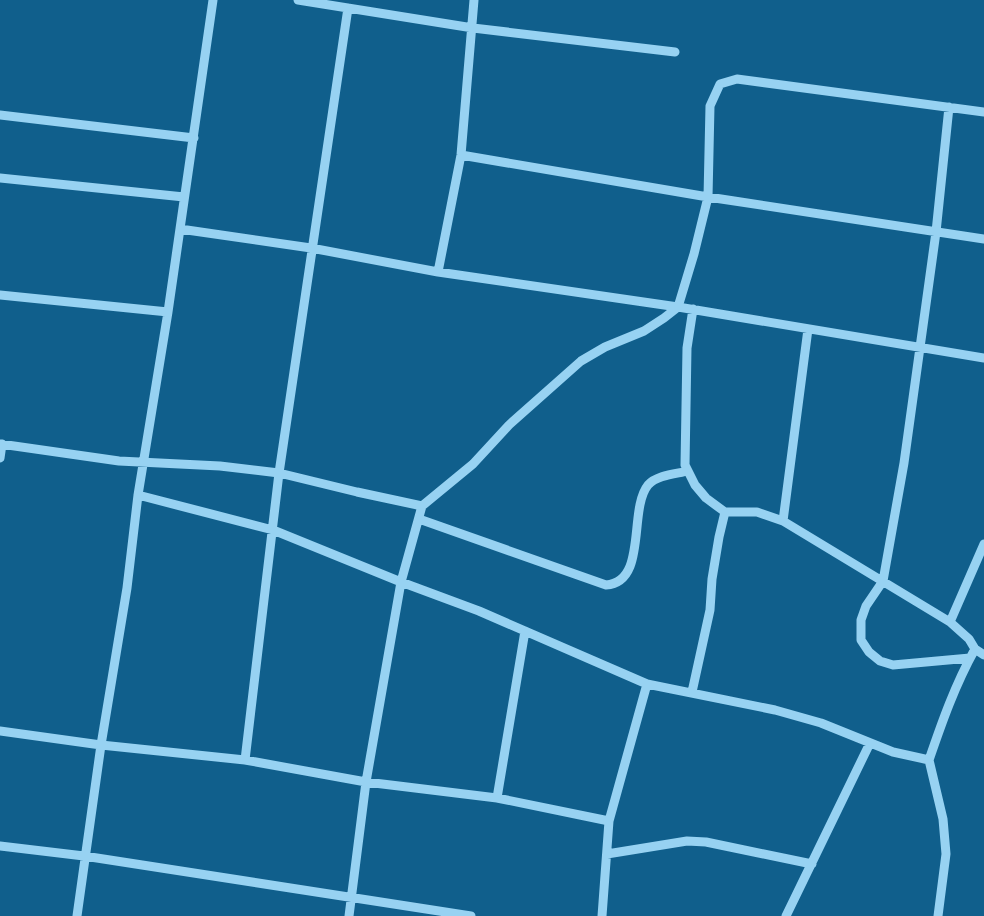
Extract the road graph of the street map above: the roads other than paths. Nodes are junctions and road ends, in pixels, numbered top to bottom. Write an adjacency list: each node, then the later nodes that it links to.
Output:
1 (213, 0): 10 (street)
2 (298, 0): 4 (street)
3 (474, 0): 5 (street)
4 (348, 8): 5 (street); 18 (street)
5 (473, 28): 6 (street); 11 (street)
6 (675, 52)
7 (948, 107): 8 (street); 14 (street); 16 (street)
8 (984, 112)
9 (0, 115): 10 (street)
10 (194, 138): 13 (street)
11 (461, 155): 14 (street); 19 (street)
12 (0, 178): 13 (street)
13 (184, 197): 15 (street)
14 (708, 197): 16 (street); 21 (street)
15 (180, 229): 18 (street); 23 (street)
16 (936, 232): 17 (street); 25 (street)
17 (984, 239)
18 (311, 248): 19 (street); 31 (street)
19 (438, 272): 21 (street)
20 (0, 295): 23 (street)
21 (678, 307): 22 (street); 33 (street)
22 (693, 309): 24 (street); 30 (street)
23 (168, 312): 29 (street)
24 (808, 329): 25 (street); 36 (street)
25 (919, 346): 26 (street); 39 (street)
26 (984, 358)
27 (1, 444): 28 (street); 29 (street)
28 (0, 458)
29 (143, 462): 31 (street); 32 (street)
30 (688, 471): 34 (street); 35 (street)
31 (279, 473): 33 (street); 37 (street)
32 (138, 495): 37 (street); 50 (street)
33 (422, 506): 35 (street)
34 (725, 512): 36 (street); 47 (street)
35 (419, 519): 40 (street)
36 (783, 521): 39 (street)
37 (273, 530): 40 (street); 51 (street)
38 (984, 544): 41 (street)
39 (883, 581): 41 (street); 45 (street)
40 (401, 582): 42 (street); 53 (street)
41 (950, 622): 43 (street)
42 (525, 631): 46 (street); 54 (street)
43 (975, 649): 44 (street); 45 (street)
44 (984, 655)
45 (970, 658): 52 (street)
46 (647, 684): 47 (street); 55 (street)
47 (692, 692): 49 (street)
48 (0, 731): 50 (street)
49 (870, 743): 52 (street); 59 (street)
50 (101, 745): 51 (street); 58 (street)
51 (245, 760): 53 (street)
52 (929, 760): 66 (street)
53 (366, 782): 54 (street); 60 (street)
54 (497, 798): 55 (street)
55 (609, 821): 57 (street)
56 (0, 846): 58 (street)
57 (607, 854): 59 (street); 64 (street)
58 (84, 856): 60 (street); 61 (street)
59 (812, 864): 65 (street)
60 (352, 899): 62 (street); 63 (street)
61 (77, 916)
62 (349, 916)
63 (471, 916)
64 (602, 916)
65 (786, 916)
66 (938, 916)

